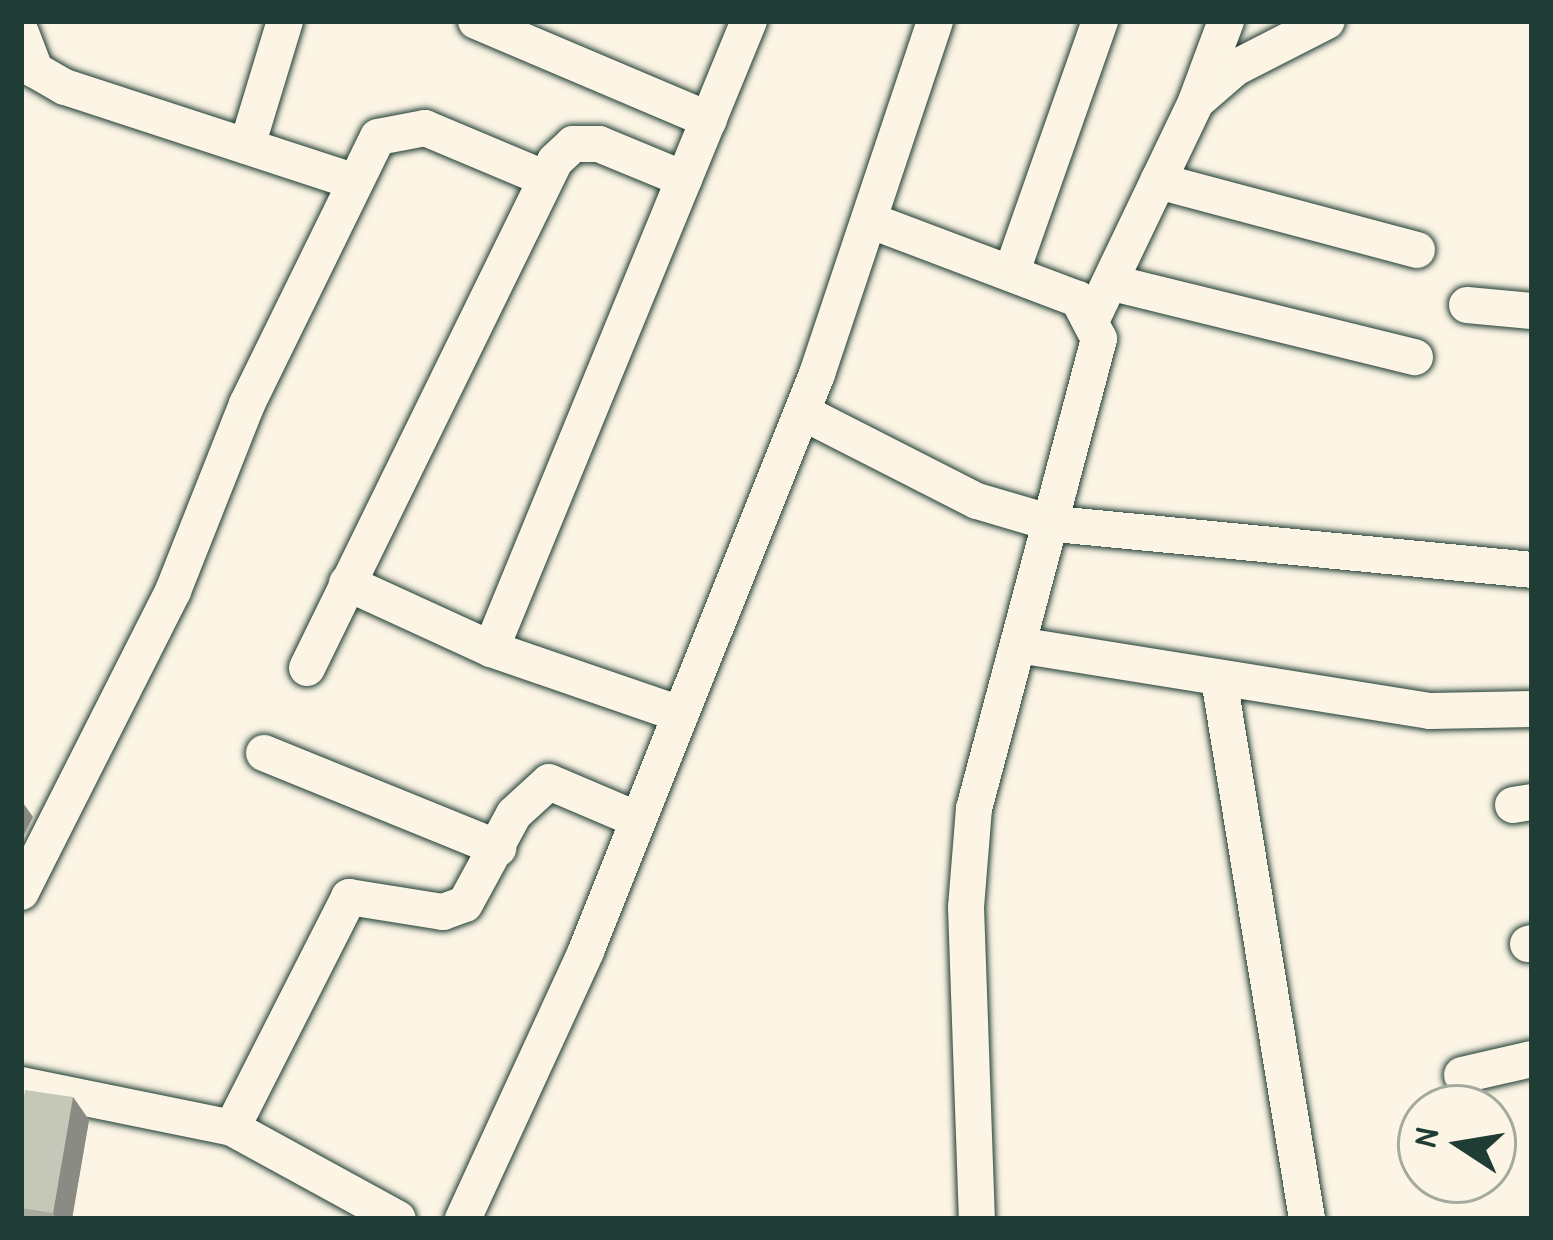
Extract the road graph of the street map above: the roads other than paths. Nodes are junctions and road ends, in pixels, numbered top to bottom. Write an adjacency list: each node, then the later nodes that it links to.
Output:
1 (285, 21): 11 (street)
2 (476, 21): 10 (street)
3 (749, 21): 10 (street)
4 (935, 21): 16 (street)
5 (1100, 21): 18 (street)
6 (1226, 21): 9 (street)
7 (1327, 21): 9 (street)
8 (21, 33): 11 (street)
9 (1196, 102): 15 (street)
10 (709, 120): 13 (street)
11 (247, 146): 14 (street)
12 (544, 178): 13 (street); 14 (street); 27 (street)
13 (684, 179): 29 (street)
14 (353, 182): 37 (street)
15 (1158, 182): 17 (street); 19 (street)
16 (874, 222): 18 (street); 24 (street)
17 (1417, 250)
18 (1012, 271): 22 (street)
19 (1113, 283): 22 (street); 23 (street)
20 (1467, 305): 21 (street)
21 (1532, 311)
22 (1093, 316): 25 (street)
23 (1415, 357)
24 (802, 412): 25 (street); 33 (street)
25 (1055, 524): 26 (street); 28 (street)
26 (1532, 570)
27 (347, 583): 29 (street); 30 (street)
28 (1018, 645): 31 (street); 45 (street)
29 (491, 650): 33 (street)
30 (307, 668)
31 (1219, 679): 32 (street); 46 (street)
32 (1532, 709)
33 (680, 714): 35 (street)
34 (264, 753): 36 (street)
35 (638, 820): 36 (street); 44 (street)
36 (498, 848): 41 (street)
37 (21, 892)
38 (1532, 1059): 39 (street)
39 (1462, 1075)
40 (34, 1088): 41 (street); 42 (street)
41 (232, 1128): 43 (street)
42 (21, 1132)
43 (398, 1219)
44 (463, 1219)
45 (977, 1219)
46 (1307, 1219)

